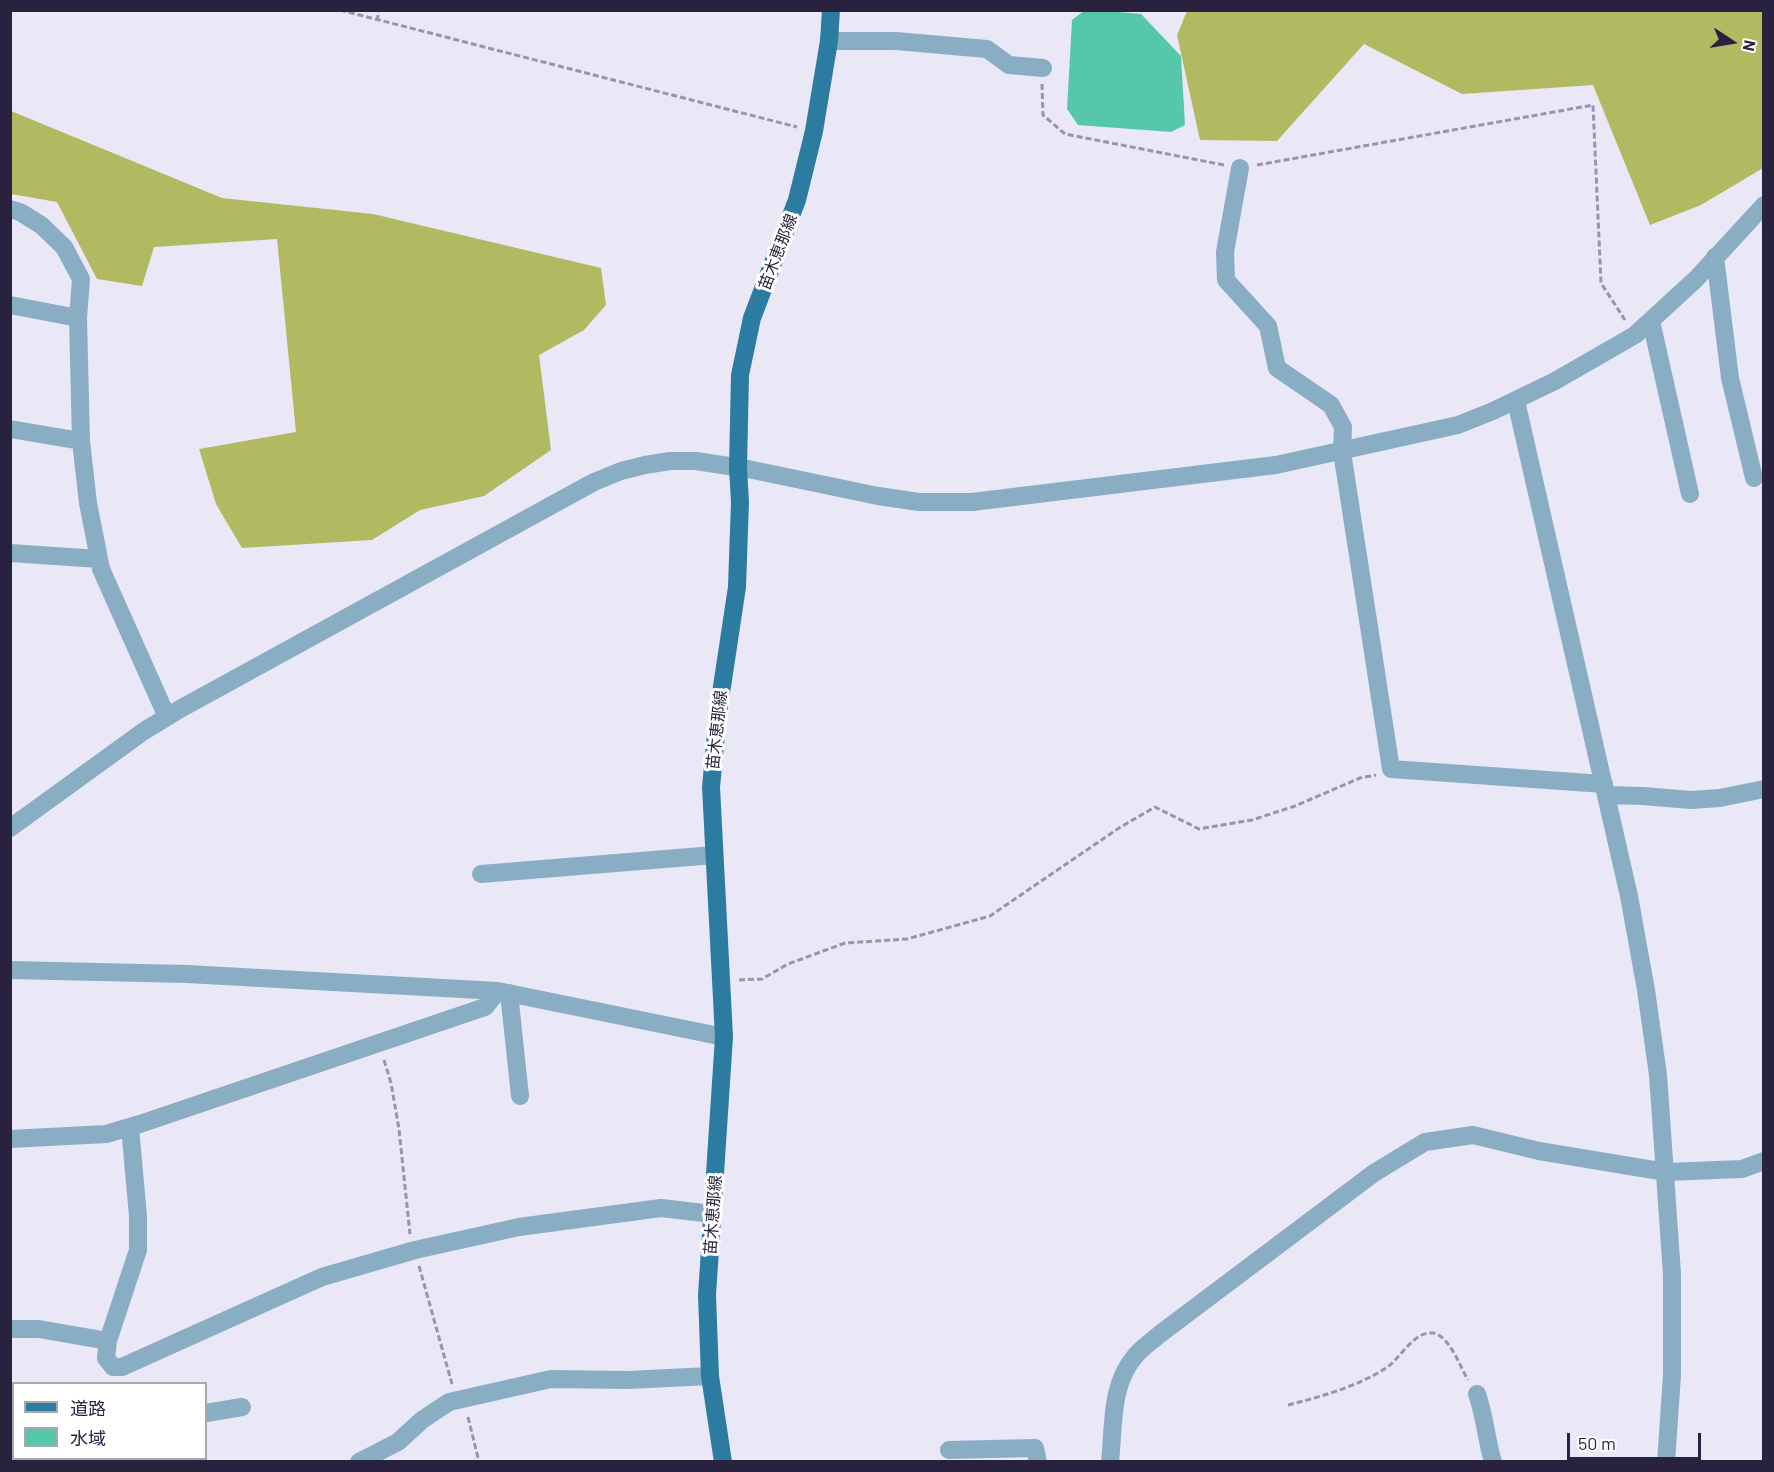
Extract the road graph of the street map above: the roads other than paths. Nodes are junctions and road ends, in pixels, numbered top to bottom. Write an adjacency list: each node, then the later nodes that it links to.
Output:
1 (831, 10): 2 (main road, 苗木恵那線)
2 (829, 41): 3 (street); 15 (main road, 苗木恵那線)
3 (1043, 68)
4 (1240, 168): 14 (street)
5 (1764, 205): 7 (street)
6 (10, 209): 9 (street)
7 (1715, 257): 10 (street); 16 (street)
8 (10, 305): 9 (street)
9 (78, 318): 13 (street)
10 (1651, 321): 11 (street); 17 (street)
11 (1516, 401): 14 (street); 21 (street)
12 (10, 429): 13 (street)
13 (81, 441): 19 (street)
14 (1342, 452): 15 (street); 21 (street)
15 (738, 468): 20 (street); 24 (main road, 苗木恵那線)
16 (1754, 478)
17 (1689, 494)
18 (10, 553): 19 (street)
19 (99, 560): 20 (street)
20 (167, 717): 23 (street)
21 (1606, 789): 22 (street); 33 (street)
22 (1764, 789)
23 (10, 828)
24 (714, 855): 25 (street); 28 (main road, 苗木恵那線)
25 (482, 874)
26 (10, 970): 27 (street)
27 (504, 992): 28 (street); 29 (street); 30 (street)
28 (724, 1037): 34 (main road, 苗木恵那線)
29 (519, 1096)
30 (130, 1127): 31 (street); 36 (street)
31 (10, 1139)
32 (1764, 1161): 33 (street)
33 (1666, 1172): 45 (street); 47 (street)
34 (712, 1214): 36 (street); 37 (main road, 苗木恵那線)
35 (10, 1329): 36 (street)
36 (108, 1341)
37 (710, 1376): 42 (street); 43 (main road, 苗木恵那線)
38 (1477, 1394): 46 (street)
39 (242, 1407): 40 (street)
40 (207, 1413)
41 (949, 1450): 44 (street)
42 (359, 1461)
43 (723, 1461)
44 (1038, 1461)
45 (1110, 1461)
46 (1493, 1461)
47 (1666, 1461)

